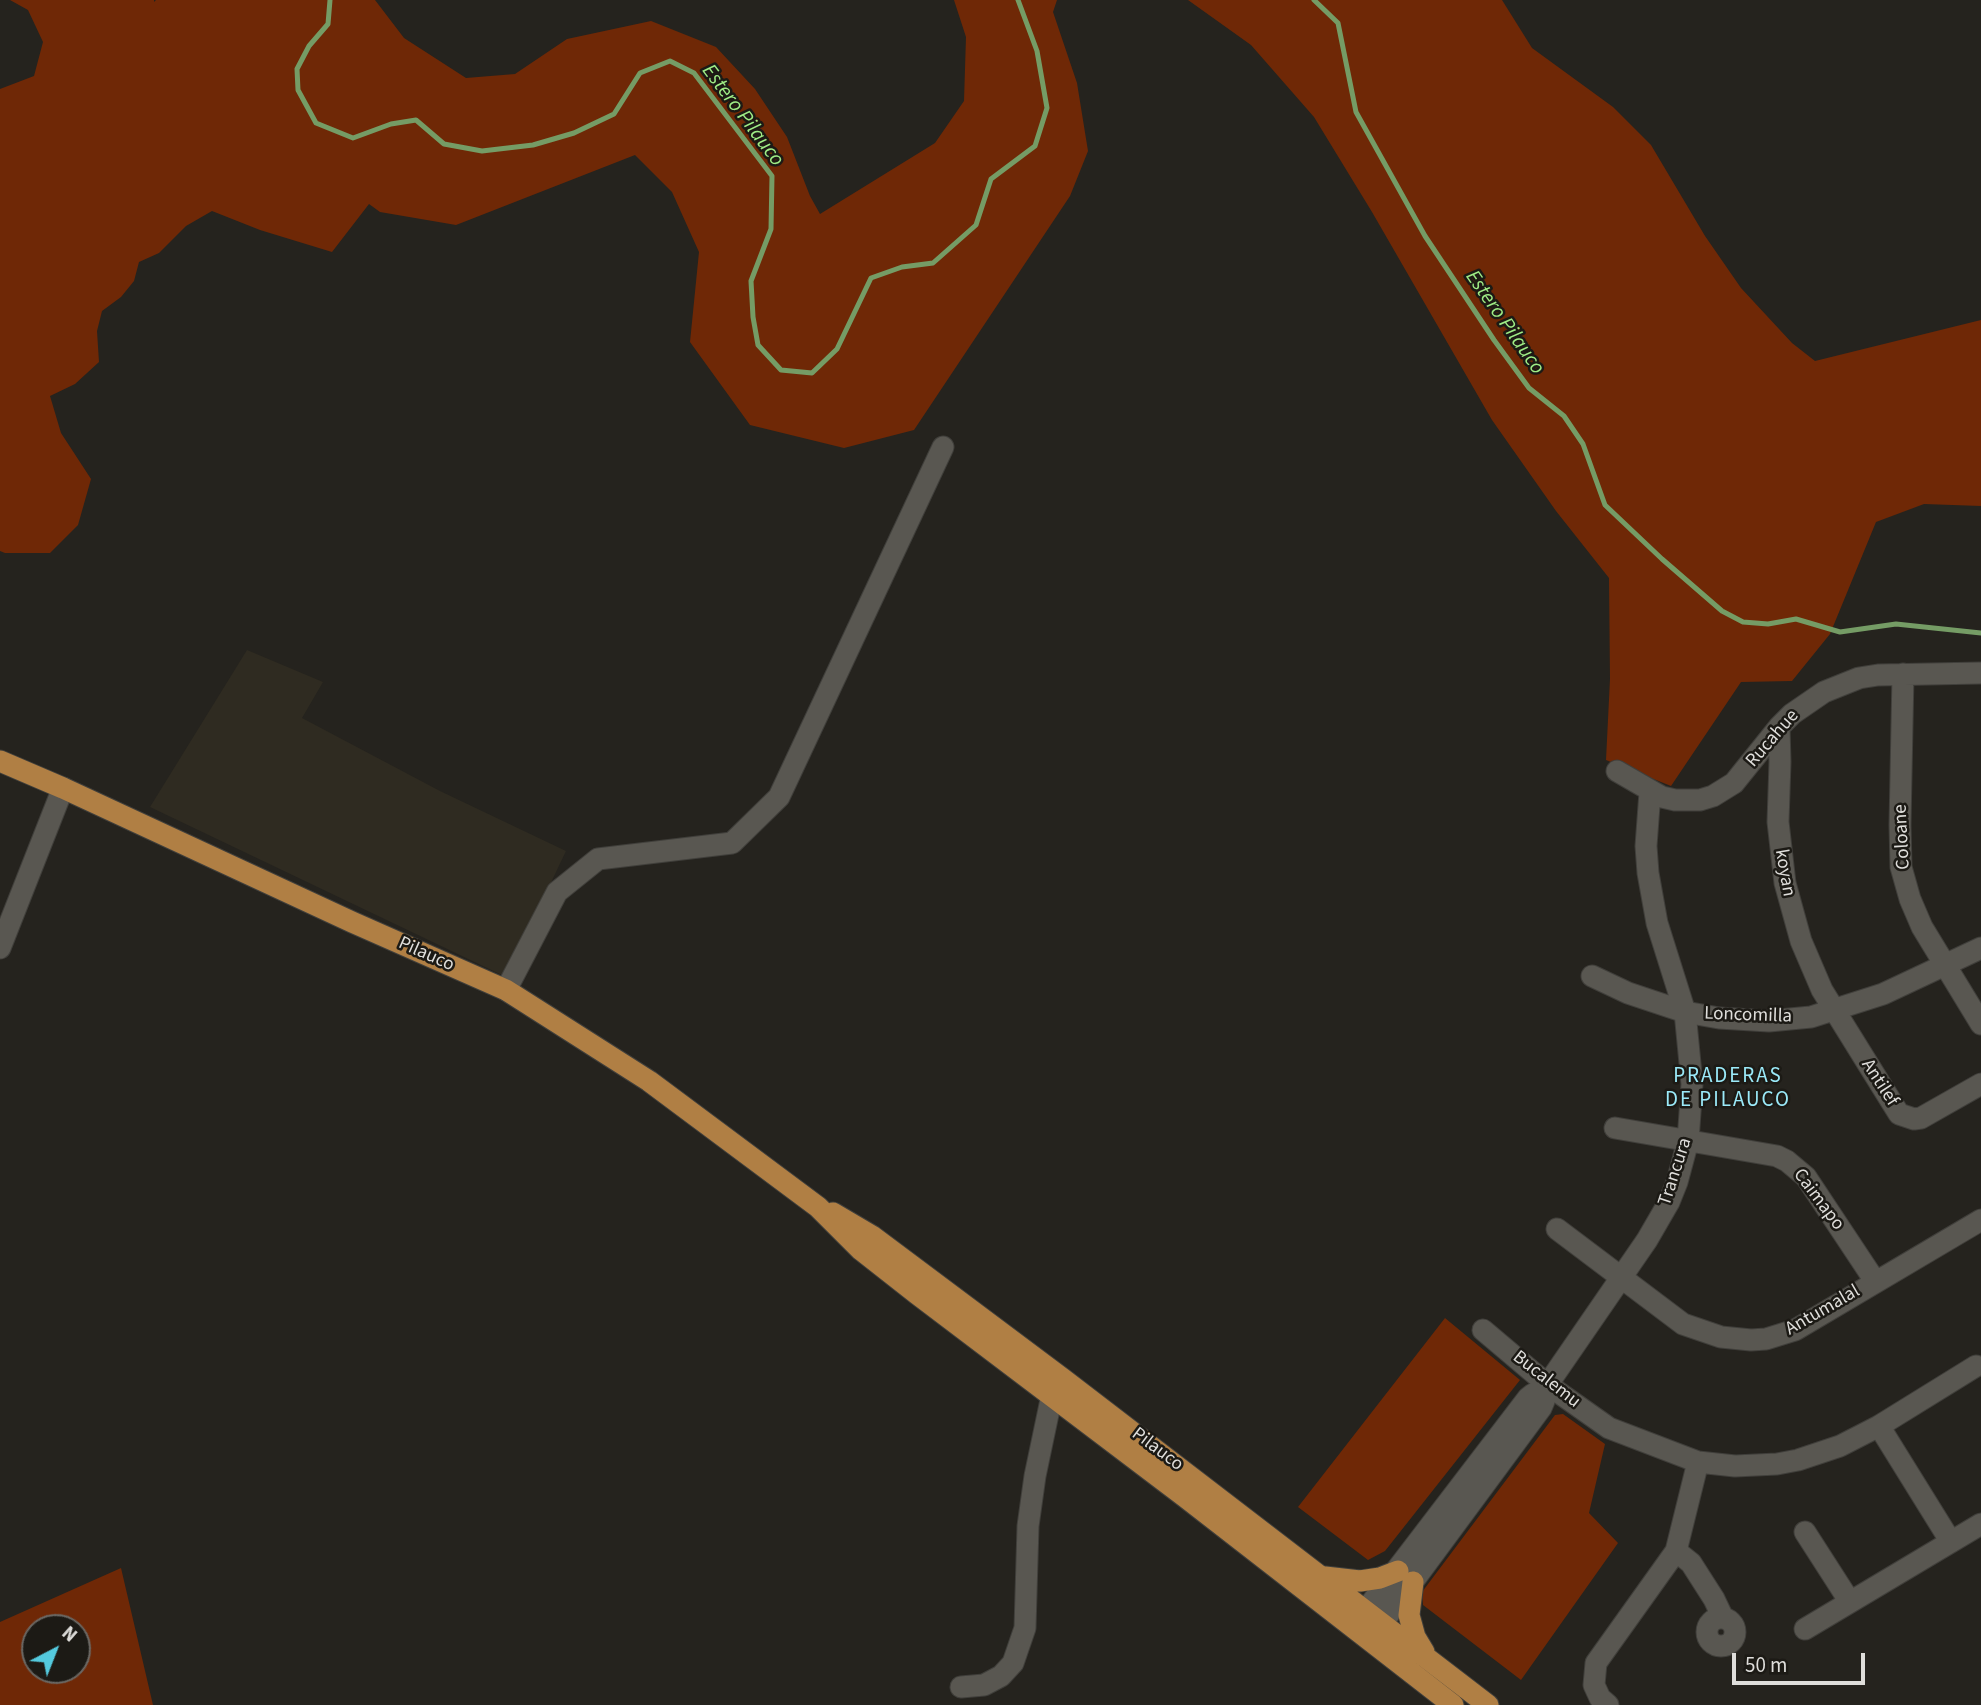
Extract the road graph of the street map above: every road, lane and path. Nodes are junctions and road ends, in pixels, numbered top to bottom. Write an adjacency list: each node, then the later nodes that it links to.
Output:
1 (943, 447): 13 (street)
2 (1981, 673): 3 (street, Rucahue)
3 (1903, 674): 4 (street, Rucahue); 11 (street, Coloane)
4 (1779, 727): 8 (street, Rucahue); 14 (street, koyan)
5 (0, 761): 7 (main road, Pilauco)
6 (1617, 771): 8 (street, Rucahue)
7 (63, 788): 9 (street); 13 (main road, Pilauco)
8 (1650, 792): 15 (street, Trancura)
9 (0, 948)
10 (1981, 948): 11 (street, Loncomilla)
11 (1946, 966): 14 (street, Loncomilla); 16 (street, Coloane)
12 (1592, 976): 15 (street, Loncomilla)
13 (506, 990): 20 (main road, Pilauco)
14 (1834, 1009): 15 (street, Loncomilla); 17 (street, Antilef)
15 (1685, 1013): 19 (street, Trancura)
16 (1981, 1024)
17 (1981, 1084)
18 (1615, 1128): 19 (street, Caimapo)
19 (1689, 1141): 23 (street, Trancura); 24 (street, Caimapo)
20 (818, 1207): 28 (main road, Pilauco); 35 (main road, Pilauco)
21 (1981, 1220): 24 (street, Antumalal)
22 (1557, 1229): 23 (street, Antumalal)
23 (1620, 1278): 24 (street, Antumalal); 27 (street, Trancura)
24 (1875, 1281)
25 (1483, 1330): 27 (street, Bucalemu)
26 (1976, 1366): 29 (street, Bucalemu)
27 (1544, 1390): 30 (street, Bucalemu); 36 (street, Trancura)
28 (1052, 1395): 39 (main road, Pilauco); 42 (street)
29 (1879, 1426): 30 (street, Bucalemu); 33 (street)
30 (1698, 1462): 34 (street)
31 (1981, 1524): 33 (street)
32 (1805, 1532): 37 (street)
33 (1951, 1542): 37 (street)
34 (1676, 1551): 38 (street); 45 (street)
35 (1321, 1575): 36 (main road); 39 (main road, Pilauco)
36 (1406, 1576): 39 (street, Trancura); 41 (main road)
37 (1850, 1602): 40 (street)
38 (1723, 1618)
39 (1368, 1625): 41 (main road, Pilauco); 43 (main road, Pilauco)
40 (1805, 1629)
41 (1436, 1663): 44 (main road, Pilauco)
42 (961, 1687)
43 (1453, 1705)
44 (1488, 1705)
45 (1608, 1705)

